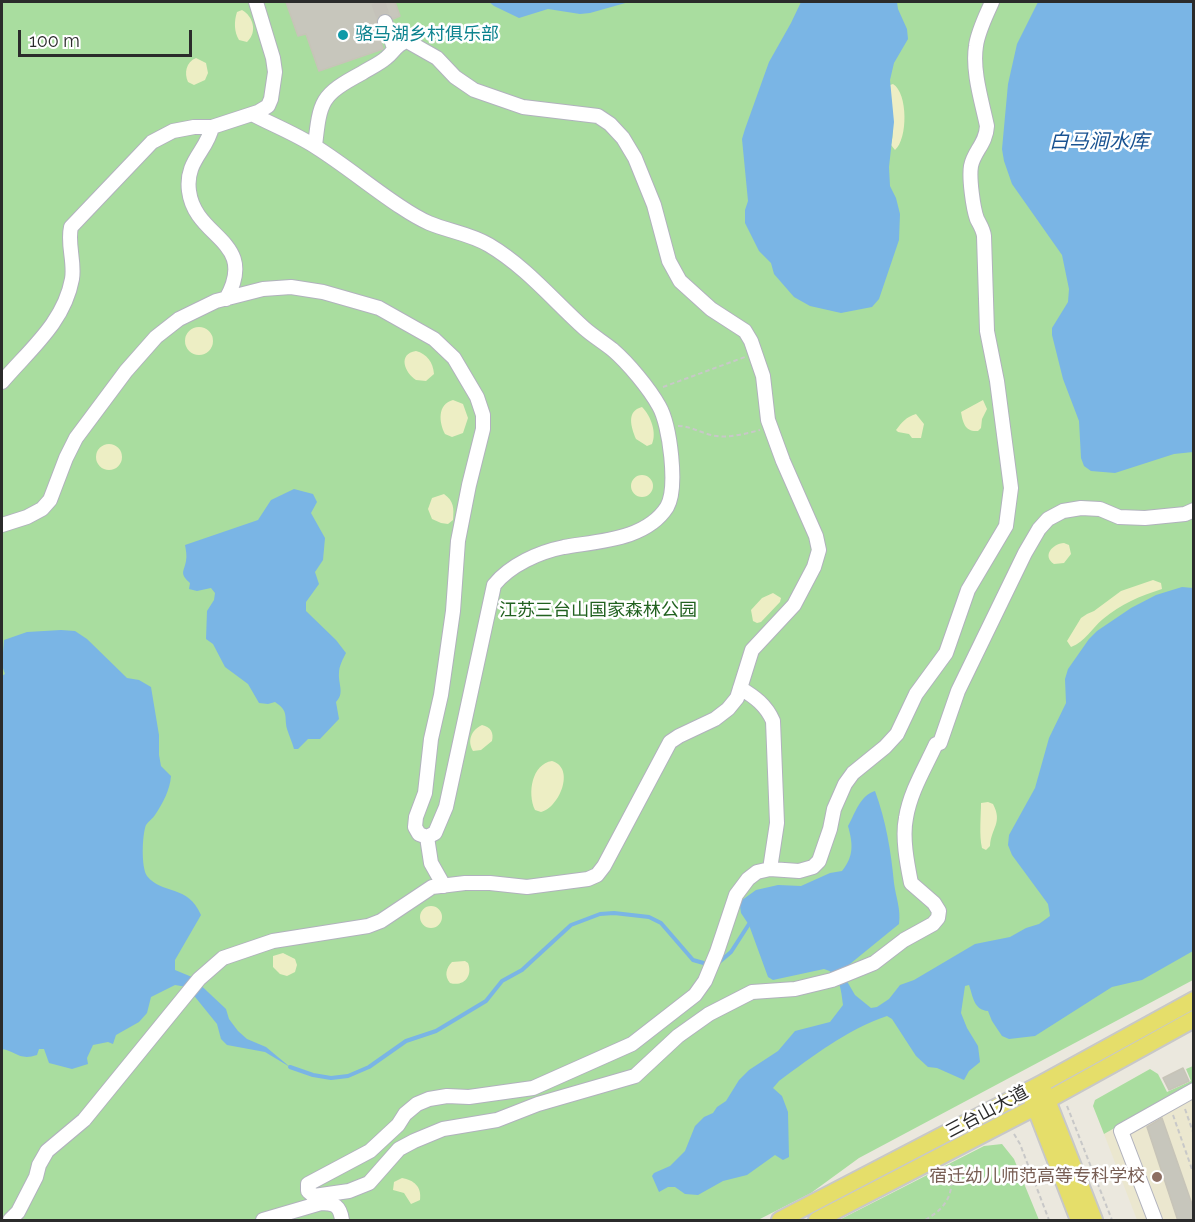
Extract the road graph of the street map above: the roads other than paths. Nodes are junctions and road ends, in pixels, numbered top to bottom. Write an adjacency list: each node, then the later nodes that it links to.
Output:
1 (256, 2): 5 (lane)
2 (992, 2): 16 (lane)
3 (385, 22): 4 (lane)
4 (394, 48): 7 (lane); 14 (lane)
5 (252, 114): 6 (lane); 7 (lane)
6 (212, 127): 8 (lane); 11 (lane)
7 (315, 146): 15 (lane)
8 (236, 267): 9 (lane); 10 (lane)
9 (263, 289): 10 (lane); 15 (lane)
10 (226, 299): 13 (lane)
11 (2, 382)
12 (1194, 510): 16 (lane)
13 (2, 525)
14 (740, 688): 16 (lane); 17 (lane)
15 (427, 837): 17 (lane)
16 (770, 868)
17 (444, 886): 22 (lane)
18 (1194, 1000): 21 (main road, 三台山大道)
19 (1194, 1019): 21 (main road, 三台山大道)
20 (1194, 1090): 29 (lane)
21 (1043, 1094): 25 (main road, 三台山大道); 26 (main road, 三台山大道); 27 (main road); 28 (main road)
22 (10, 1221)
23 (263, 1221): 24 (lane)
24 (342, 1221)
25 (780, 1221)
26 (817, 1221)
27 (1079, 1221)
28 (1094, 1221)
29 (1155, 1221)

